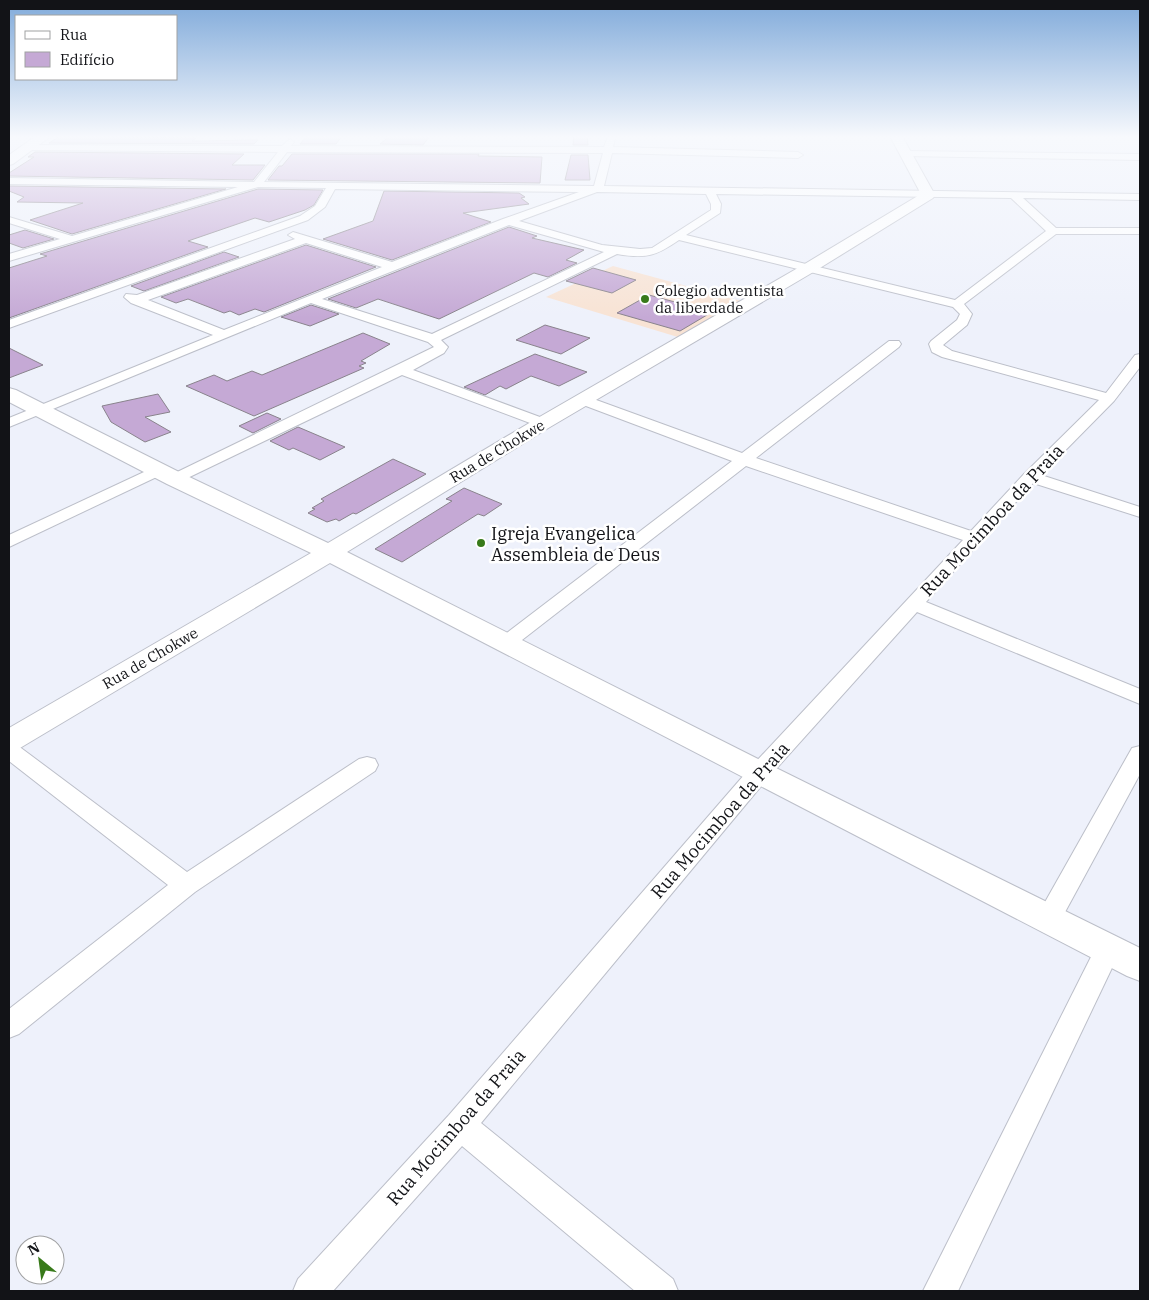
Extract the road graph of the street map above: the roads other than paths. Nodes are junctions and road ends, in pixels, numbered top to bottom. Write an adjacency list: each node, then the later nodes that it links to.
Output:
1 (187, 197): 12 (street)
2 (216, 197): 12 (street)
3 (326, 197): 15 (street)
4 (544, 197): 11 (street)
5 (576, 197): 11 (street)
6 (712, 197): 18 (street)
7 (925, 197): 26 (street, Rua de Chokwe)
8 (1015, 197): 16 (street)
9 (1119, 197): 10 (street)
10 (1140, 197)
11 (556, 204): 14 (street)
12 (178, 208): 19 (street)
13 (9, 220): 19 (street)
14 (507, 221): 21 (street); 25 (street)
15 (275, 229): 20 (street); 22 (street)
16 (1053, 231): 17 (street); 30 (street)
17 (1140, 231)
18 (676, 236): 21 (street); 26 (street)
19 (70, 239): 23 (street)
20 (306, 239): 24 (street); 25 (street)
21 (615, 251): 33 (street)
22 (206, 254): 24 (street); 27 (street)
23 (9, 258)
24 (236, 264): 29 (street)
25 (392, 266): 28 (street)
26 (809, 268): 30 (street); 39 (street, Rua de Chokwe)
27 (109, 289): 29 (street); 31 (street)
28 (310, 299): 32 (street); 33 (street)
29 (135, 300): 32 (street)
30 (957, 304): 38 (street)
31 (9, 324)
32 (225, 334): 40 (street)
33 (434, 339): 36 (street)
34 (894, 344): 43 (street)
35 (1140, 358): 38 (street, Rua Mocimboa da Praia)
36 (401, 370): 42 (street); 44 (street)
37 (9, 394): 40 (street)
38 (1109, 398): 45 (street, Rua Mocimboa da Praia)
39 (583, 400): 42 (street, Rua de Chokwe); 43 (street)
40 (40, 410): 41 (street); 44 (street)
41 (9, 422)
42 (543, 423): 49 (street, Rua de Chokwe)
43 (745, 460): 47 (street); 51 (street)
44 (167, 474): 48 (street); 49 (street)
45 (1030, 477): 46 (street); 47 (street, Rua Mocimboa da Praia)
46 (1140, 512)
47 (974, 538): 50 (street, Rua Mocimboa da Praia)
48 (9, 542)
49 (329, 553): 51 (street); 53 (street, Rua de Chokwe)
50 (914, 604): 52 (street); 57 (street, Rua Mocimboa da Praia)
51 (506, 643): 57 (street)
52 (1140, 697)
53 (9, 741)
54 (9, 750): 58 (street)
55 (1140, 754): 59 (street)
56 (367, 765): 58 (street)
57 (758, 773): 59 (street); 63 (street, Rua Mocimboa da Praia)
58 (186, 885): 62 (street)
59 (1049, 918): 60 (street)
60 (1108, 949): 61 (street); 66 (street)
61 (1140, 965)
62 (9, 1025)
63 (460, 1125): 64 (street, Rua Mocimboa da Praia); 65 (street)
64 (310, 1291)
65 (661, 1291)
66 (940, 1291)

